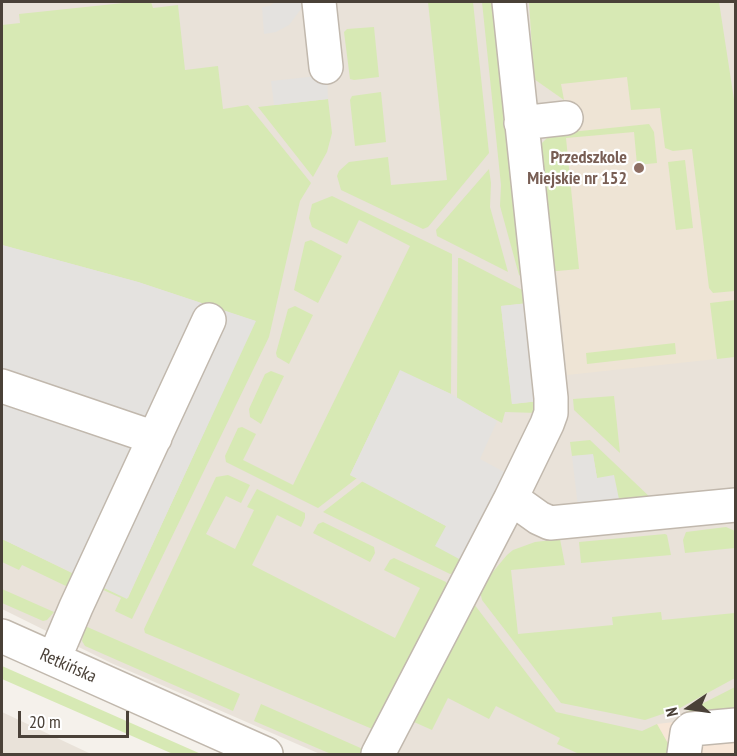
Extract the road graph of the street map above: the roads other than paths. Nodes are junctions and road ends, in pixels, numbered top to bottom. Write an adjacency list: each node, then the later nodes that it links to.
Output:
1 (319, 2): 3 (street)
2 (509, 2): 5 (street)
3 (326, 67)
4 (566, 118): 5 (street)
5 (521, 123): 9 (street)
6 (209, 320): 8 (street)
7 (2, 386): 8 (street)
8 (155, 438): 12 (street)
9 (511, 498): 10 (street); 15 (street)
10 (735, 505)
11 (2, 636): 12 (street, Retkińska)
12 (54, 660): 14 (street, Retkińska)
13 (735, 725): 16 (street)
14 (266, 754)
15 (378, 754)
16 (684, 754)

